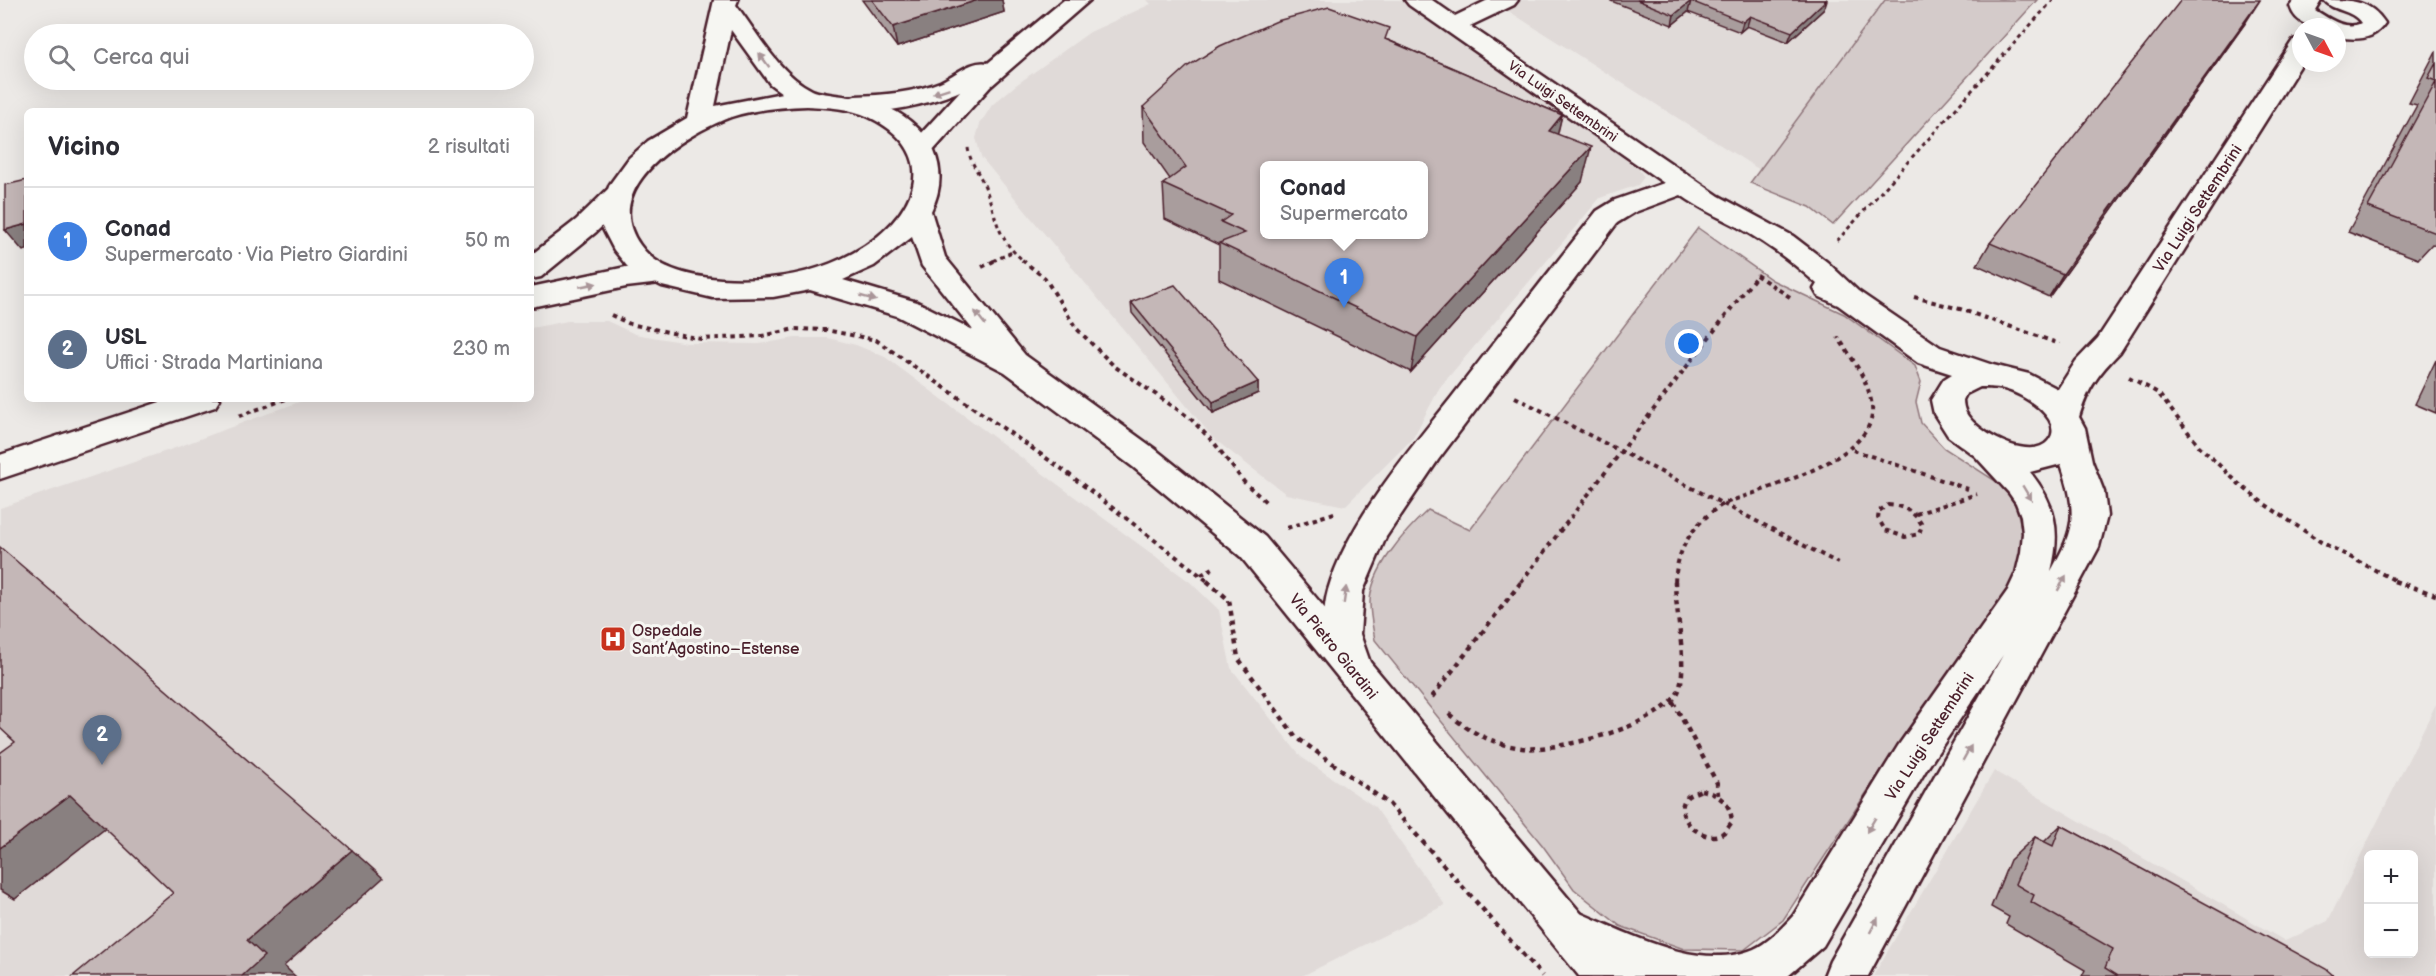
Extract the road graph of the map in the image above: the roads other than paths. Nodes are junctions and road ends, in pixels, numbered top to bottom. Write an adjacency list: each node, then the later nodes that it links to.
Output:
1 (1078, 0): 8 (street)
2 (1417, 0): 6 (street, Via Luigi Settembrini)
3 (1506, 0): 6 (street)
4 (2336, 0): 7 (street)
5 (726, 3): 10 (street, Via Pietro Giardini, one-way to 5); 12 (street, Via Pietro Giardini)
6 (1454, 25): 14 (street, Via Luigi Settembrini)
7 (2346, 30)
8 (1027, 40): 11 (street, one-way to 11); 13 (street)
9 (2292, 59): 24 (street, Via Luigi Settembrini)
10 (807, 99): 11 (street, Via Pietro Giardini); 12 (street, Via Pietro Giardini)
11 (855, 104): 13 (street, Via Pietro Giardini)
12 (699, 121): 15 (street, Via Pietro Giardini)
13 (922, 147): 17 (street, Via Pietro Giardini)
14 (1684, 185): 16 (street, Via Luigi Settembrini); 32 (street, one-way to 14)
15 (618, 195): 18 (street); 19 (street, Via Pietro Giardini)
16 (1709, 202): 22 (street, Via Luigi Settembrini); 22 (street, Via Luigi Settembrini)
17 (918, 211): 20 (street, Via Pietro Giardini); 25 (street, Via Pietro Giardini, one-way to 17)
18 (534, 268)
19 (658, 275): 20 (street, Via Pietro Giardini); 21 (street, one-way to 19)
20 (812, 281): 25 (street, Via Pietro Giardini, one-way to 25)
21 (534, 296)
22 (1848, 298): 23 (street, Via Luigi Settembrini)
23 (1929, 355): 26 (street, Via Luigi Settembrini); 27 (street, Via Luigi Settembrini)
24 (2091, 363): 26 (street, Via Luigi Settembrini); 29 (street, Via Luigi Settembrini)
25 (1016, 364): 32 (street, Via Pietro Giardini)
26 (1998, 377): 27 (street); 29 (street)
27 (1948, 396): 30 (street)
28 (195, 402): 31 (street)
29 (2067, 422): 30 (street); 37 (street, Via Luigi Settembrini, one-way to 29)
30 (1988, 450): 36 (street, Via Luigi Settembrini, one-way to 36)
31 (0, 467)
32 (1356, 672): 33 (street, Via Pietro Giardini)
33 (1565, 927): 34 (street, Via Pietro Giardini); 35 (street)
34 (1606, 976)
35 (1706, 976)
36 (1717, 976)
37 (1845, 976)

